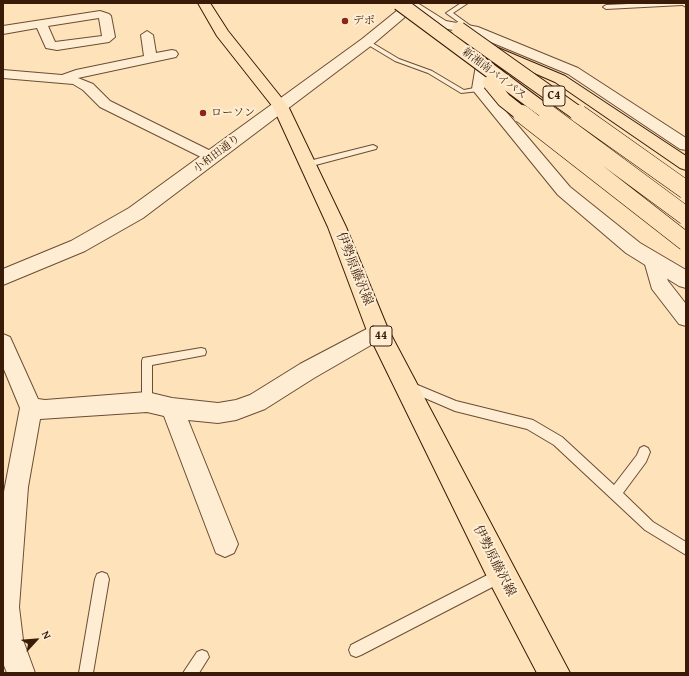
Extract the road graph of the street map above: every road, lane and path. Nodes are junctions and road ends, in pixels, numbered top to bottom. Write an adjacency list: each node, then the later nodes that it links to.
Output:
1 (204, 3): 18 (main road, 伊勢原藤沢線 / 44)
2 (465, 3): 8 (lane)
3 (682, 3): 5 (lane)
4 (413, 5): 8 (street); 10 (street, 小和田通り); 11 (street); 11 (main road, 新湘南バイパス / C4, bridge); 12 (main road, 新湘南バイパス / C4, bridge)
5 (606, 7)
6 (42, 24): 6 (street); 7 (street)
7 (3, 30)
8 (473, 30): 11 (street); 19 (street)
9 (147, 35): 14 (street)
10 (366, 42): 17 (lane); 18 (street, 小和田通り)
11 (458, 44): 17 (street); 25 (main road, 新湘南バイパス / C4, bridge); 26 (main road, bridge)
12 (480, 44): 23 (main road, bridge); 24 (main road, 新湘南バイパス / C4, bridge)
13 (172, 54): 14 (street)
14 (151, 58): 16 (street)
15 (3, 74): 16 (street)
16 (63, 79): 21 (street)
17 (479, 89): 27 (street)
18 (280, 106): 21 (street, 小和田通り); 22 (main road, 伊勢原藤沢線 / 44)
19 (686, 146)
20 (373, 147): 22 (lane)
21 (212, 157): 28 (street, 小和田通り)
22 (308, 164): 31 (main road, 伊勢原藤沢線 / 44)
23 (686, 164)
24 (686, 190)
25 (686, 216)
26 (686, 242)
27 (653, 261): 29 (street); 30 (street)
28 (3, 277)
29 (686, 280)
30 (686, 318)
31 (378, 331): 34 (main road, 伊勢原藤沢線 / 44); 37 (street)
32 (3, 343): 36 (street)
33 (201, 352): 35 (lane)
34 (404, 384): 39 (lane); 42 (main road, 伊勢原藤沢線 / 44)
35 (147, 402): 36 (street); 37 (street)
36 (31, 408): 46 (street)
37 (172, 408): 40 (street)
38 (644, 452): 39 (lane)
39 (614, 494): 41 (lane)
40 (225, 544)
41 (686, 548)
42 (501, 575): 44 (lane); 49 (main road, 伊勢原藤沢線 / 44)
43 (102, 579): 47 (lane)
44 (356, 650)
45 (202, 657): 48 (lane)
46 (21, 673)
47 (86, 673)
48 (190, 673)
49 (554, 673)

